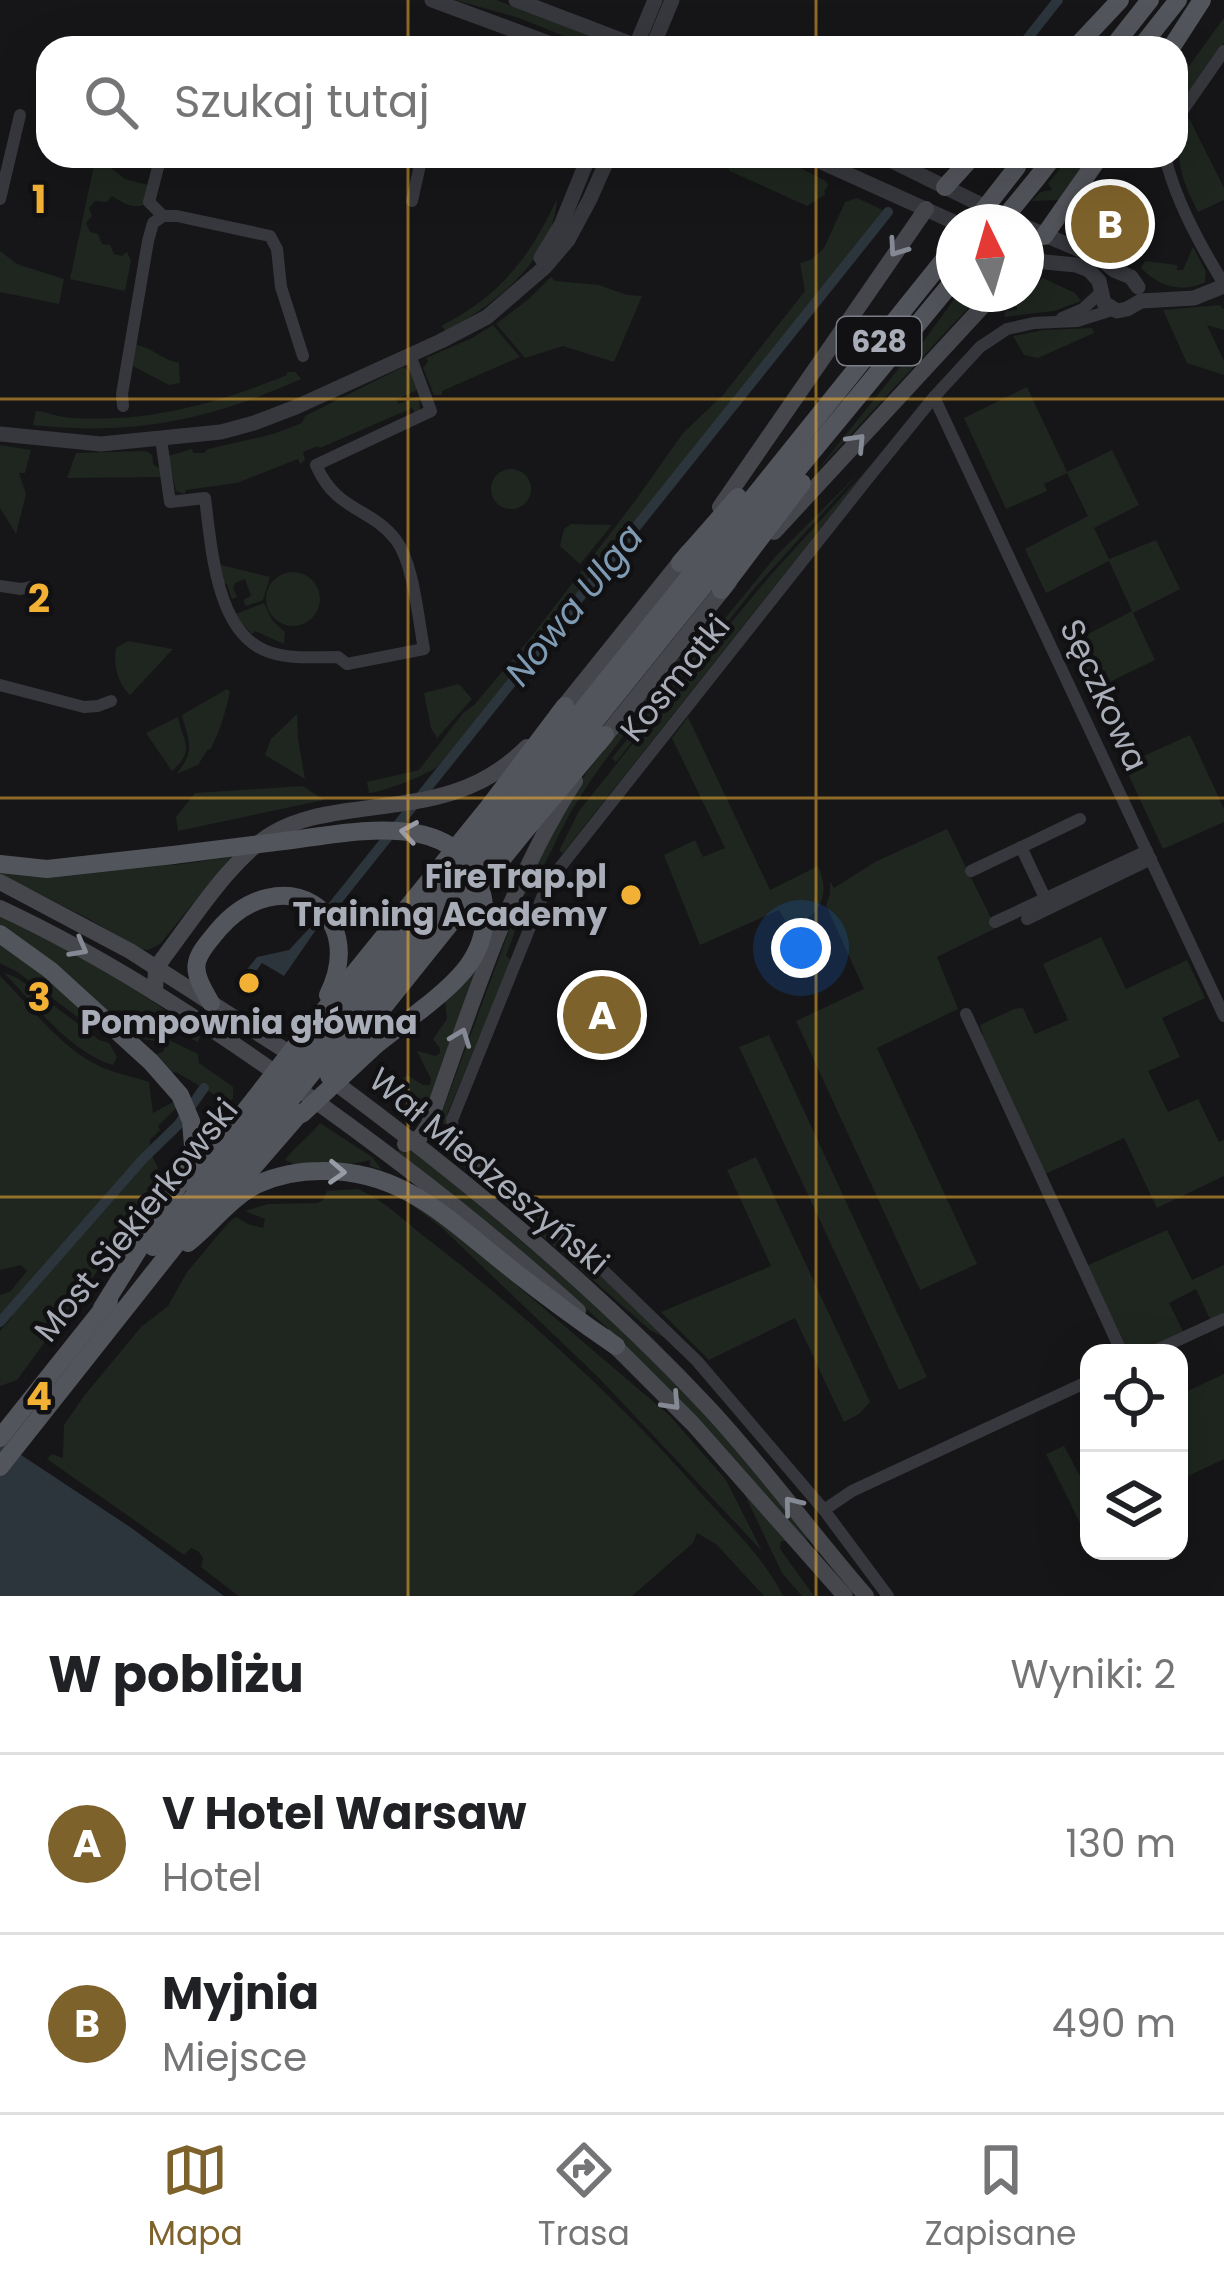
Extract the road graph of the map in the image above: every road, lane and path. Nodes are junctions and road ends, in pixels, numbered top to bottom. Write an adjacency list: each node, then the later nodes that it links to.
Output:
1 (432, 0): 9 (street)
2 (516, 0): 10 (street)
3 (655, 0): 11 (street)
4 (673, 0): 12 (street)
5 (1120, 0): 13 (main road)
6 (1150, 0): 14 (main road)
7 (1178, 0): 15 (main road)
8 (1202, 0): 16 (main road)
9 (530, 36)
10 (612, 36)
11 (644, 36)
12 (648, 36)
13 (1086, 36)
14 (1122, 36)
15 (1150, 36)
16 (1179, 36)
17 (1224, 51): 18 (street)
18 (1188, 103)
19 (20, 115): 32 (street)
20 (157, 168): 39 (street)
21 (419, 168): 33 (street)
22 (584, 168): 45 (street)
23 (604, 168): 45 (street)
24 (835, 168): 37 (street)
25 (906, 168): 31 (street)
26 (962, 168): 31 (main road)
27 (1017, 168): 35 (main road, bridge)
28 (1045, 168): 36 (main road, bridge)
29 (1090, 168): 40 (main road)
30 (1170, 168): 46 (street)
31 (945, 187): 34 (street); 37 (street)
32 (0, 200)
33 (412, 201)
34 (979, 204)
35 (988, 204)
36 (1016, 204)
37 (926, 209): 38 (street); 61 (main road, one-way to 61)
38 (936, 214)
39 (163, 216): 54 (street); 57 (street)
40 (1044, 221)
41 (1044, 236): 44 (street)
42 (1044, 262): 47 (street)
43 (936, 269): 58 (main road, 628)
44 (1120, 273): 47 (street); 48 (street)
45 (531, 277): 53 (street)
46 (1224, 285): 48 (street)
47 (1101, 290): 50 (street); 52 (street, Kosmatki)
48 (1137, 295): 50 (street)
49 (936, 302): 55 (main road, 628)
50 (1112, 310): 52 (street, Kosmatki)
51 (977, 312): 64 (main road, one-way to 51)
52 (1049, 322): 56 (street, Kosmatki)
53 (410, 355): 60 (street); 60 (street)
54 (303, 356)
55 (866, 389): 64 (main road); 85 (main road)
56 (934, 397): 71 (street, Sęczkowa); 89 (street, Kosmatki)
57 (123, 406)
58 (818, 417): 61 (main road); 85 (main road)
59 (0, 434): 60 (street)
60 (160, 439)
61 (680, 563): 67 (main road)
62 (40, 585): 63 (street)
63 (0, 586)
64 (721, 590): 68 (main road)
65 (0, 685): 66 (street)
66 (111, 700)
67 (565, 706): 80 (main road); 85 (main road)
68 (605, 734): 85 (main road); 88 (main road, one-way to 68)
69 (1080, 819): 70 (street)
70 (1021, 847): 73 (street); 75 (street)
71 (1149, 855): 75 (street); 77 (street); 84 (street, Sęczkowa)
72 (0, 863): 85 (main road, one-way to 72, bridge)
73 (971, 871)
74 (0, 882): 80 (main road, Wał Miedzeszyński)
75 (1046, 900): 78 (street)
76 (0, 908): 81 (main road, Wał Miedzeszyński, one-way to 81)
77 (1027, 919)
78 (995, 922)
79 (0, 934): 91 (main road)
80 (156, 968): 81 (main road); 82 (main road, Wał Miedzeszyński)
81 (155, 993): 87 (main road, Wał Miedzeszyński)
82 (211, 1003): 85 (main road); 88 (main road, Wał Miedzeszyński)
83 (966, 1014): 94 (street)
84 (1224, 1016)
85 (344, 1024): 86 (main road, bridge); 86 (main road, bridge); 86 (main road, bridge)
86 (286, 1106): 90 (main road, Most Siekierkowski); 90 (main road)
87 (374, 1142): 88 (main road); 96 (main road, Wał Miedzeszyński)
88 (413, 1142): 102 (main road, Wał Miedzeszyński, one-way to 88)
89 (460, 1148): 100 (street, Wał Miedzeszyński)
90 (221, 1182): 91 (main road); 92 (main road, Most Siekierkowski); 92 (main road); 96 (main road, one-way to 96)
91 (153, 1228): 92 (main road)
92 (112, 1310): 98 (main road, Most Siekierkowski); 99 (main road, Most Siekierkowski)
93 (1224, 1318): 95 (street)
94 (1118, 1344)
95 (1169, 1344)
96 (616, 1346): 101 (main road, Wał Miedzeszyński, one-way to 101)
97 (1080, 1386): 100 (street)
98 (0, 1438)
99 (0, 1467)
100 (824, 1510): 103 (street, Wał Miedzeszyński)
101 (845, 1596)
102 (866, 1596)
103 (888, 1596)

